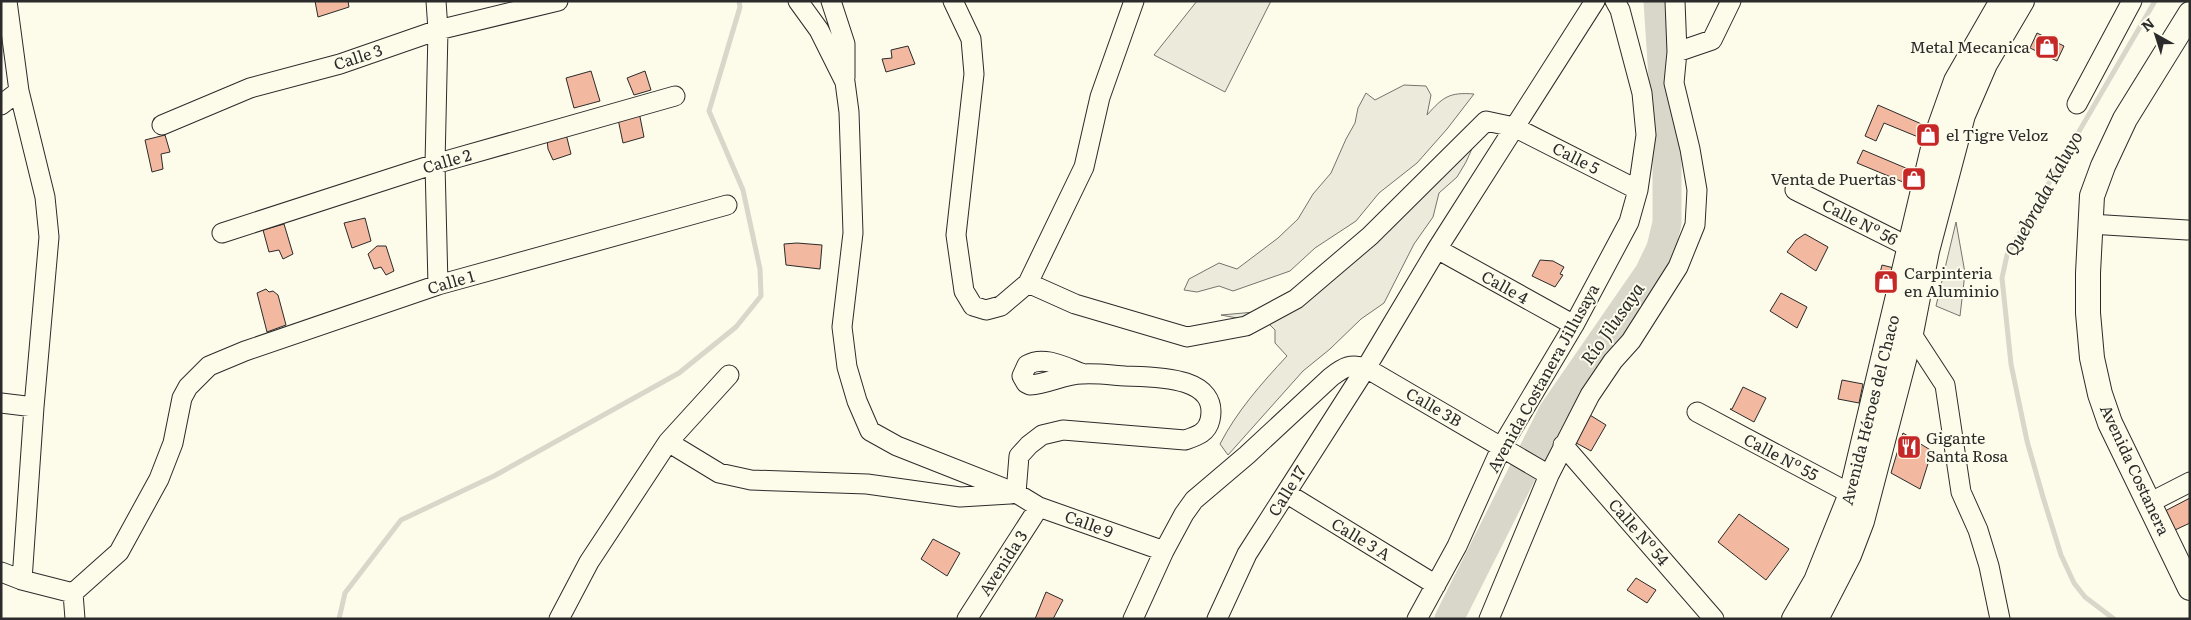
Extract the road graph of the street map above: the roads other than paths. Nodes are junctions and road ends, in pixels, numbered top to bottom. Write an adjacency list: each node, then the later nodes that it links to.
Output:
1 (7, 1): 19 (street)
2 (436, 1): 16 (street)
3 (558, 1): 16 (street, Calle 3)
4 (798, 1): 18 (street)
5 (830, 1): 18 (street)
6 (953, 1): 34 (street)
7 (1134, 1): 34 (street)
8 (1595, 1): 24 (street, Calle 17)
9 (1615, 1): 26 (street, Avenida Costanera Jillusaya)
10 (1675, 1): 17 (street)
11 (1731, 1): 17 (street)
12 (2002, 1): 33 (main road)
13 (2022, 1): 33 (main road)
14 (2132, 1): 21 (street)
15 (2190, 14): 29 (main road, Avenida Costanera)
16 (438, 30): 23 (street, Calle 3); 25 (street)
17 (1677, 52): 45 (street)
18 (845, 82): 49 (street, Calle 9)
19 (19, 91): 22 (street); 42 (street)
20 (675, 96): 25 (street, Calle 2)
21 (2077, 104)
22 (1, 105)
23 (162, 125)
24 (1514, 127): 26 (street, Calle 5); 32 (street, Calle 17); 34 (street, Calle 5)
25 (435, 164): 31 (street, Calle 2); 35 (street)
26 (1638, 190): 36 (street, Avenida Costanera Jillusaya)
27 (1795, 190): 33 (street, Calle Nº 56)
28 (727, 204): 35 (street, Calle 1)
29 (2090, 224): 30 (street); 52 (main road, Avenida Costanera)
30 (2187, 230)
31 (222, 233)
32 (1437, 249): 36 (street, Calle 4); 38 (street, Calle 17)
33 (1918, 249): 37 (main road)
34 (1028, 283)
35 (438, 285): 59 (street, Calle 1)
36 (1574, 325): 46 (street, Avenida Costanera Jillusaya)
37 (1901, 330): 51 (main road); 70 (street)
38 (1366, 368): 46 (street, Calle 3B); 50 (street, Calle 17); 54 (street)
39 (1081, 374): 49 (street)
40 (729, 375): 44 (street)
41 (1, 402): 42 (street)
42 (34, 407): 56 (street)
43 (1697, 412): 51 (street, Calle Nº 55)
44 (668, 442): 49 (street); 62 (street)
45 (1563, 445): 47 (street); 67 (street, Calle Nº 54)
46 (1508, 451): 47 (street, Calle 3B); 57 (street, Avenida Costanera Jillusaya)
47 (1542, 471): 66 (street)
48 (2190, 482): 52 (street)
49 (1016, 493): 53 (street, Calle 9)
50 (1286, 493): 57 (street, Calle 3 A); 64 (street, Calle 17)
51 (1859, 496): 68 (main road, Avenida Héroes del Chaco); 69 (main road)
52 (2149, 503): 58 (main road, Avenida Costanera)
53 (1039, 507): 54 (street, Calle 9); 60 (street, Avenida 3)
54 (1164, 551): 63 (street)
55 (1, 572): 56 (street)
56 (22, 580): 59 (street)
57 (1436, 585): 65 (street, Avenida Costanera Jillusaya)
58 (2190, 588)
59 (73, 593): 61 (street)
60 (969, 618)
61 (75, 619)
62 (559, 619)
63 (1132, 619)
64 (1217, 619)
65 (1416, 619)
66 (1489, 619)
67 (1714, 619)
68 (1794, 619)
69 (1816, 619)
70 (2000, 619)

